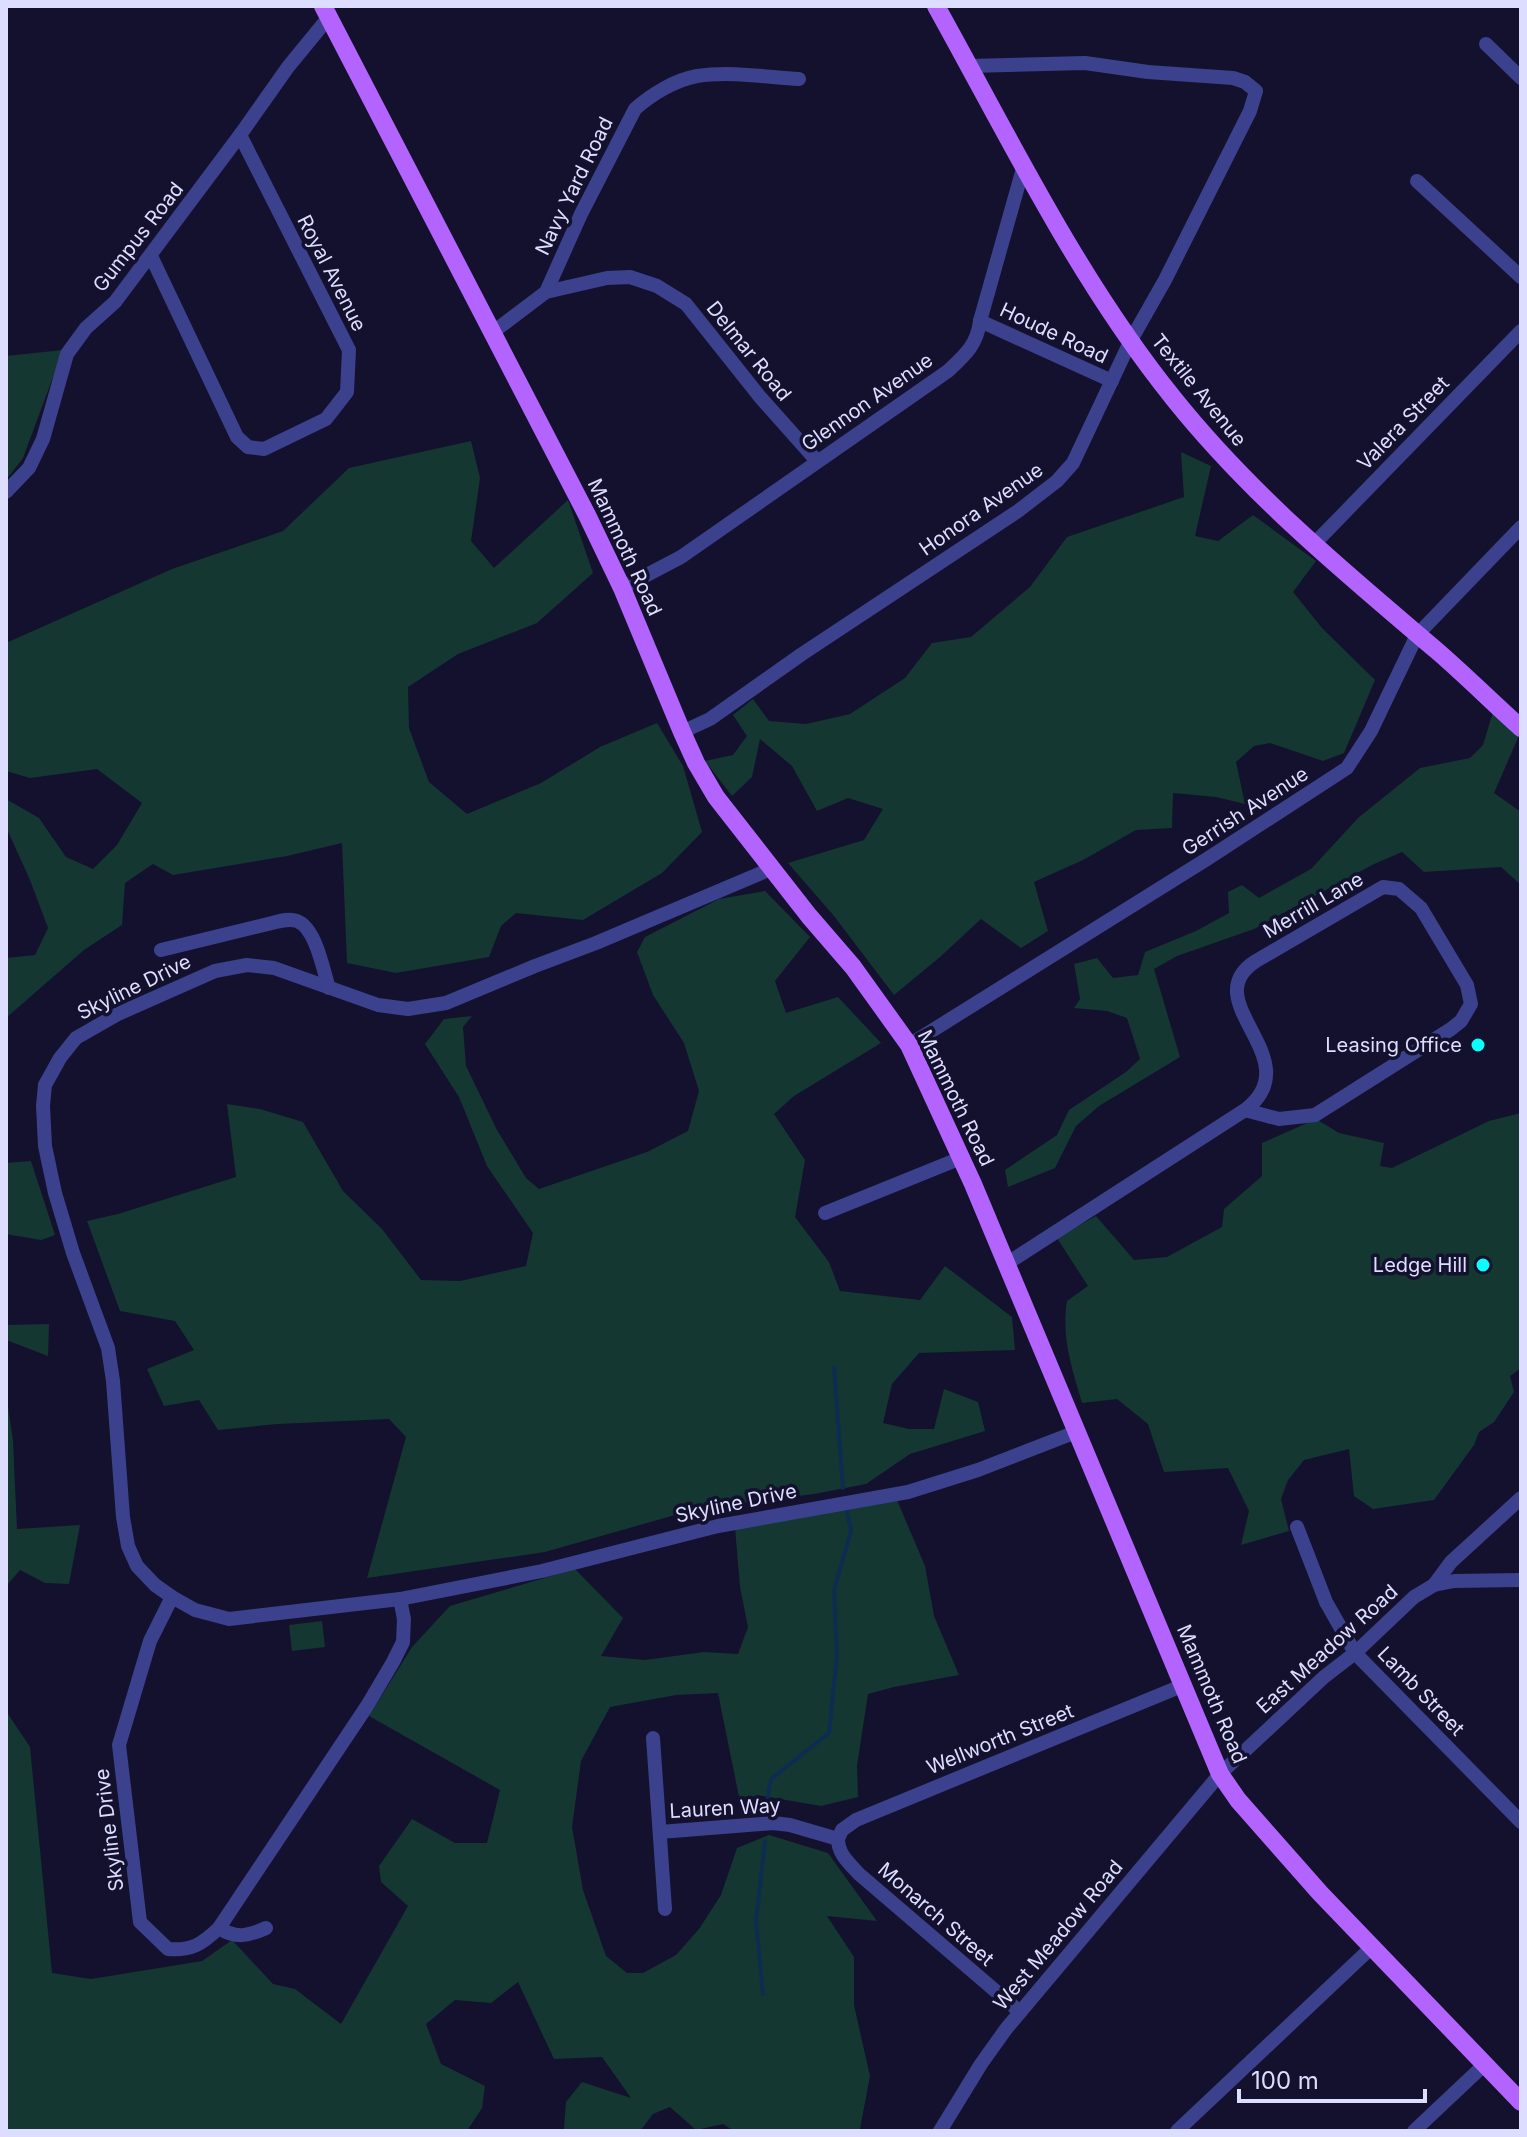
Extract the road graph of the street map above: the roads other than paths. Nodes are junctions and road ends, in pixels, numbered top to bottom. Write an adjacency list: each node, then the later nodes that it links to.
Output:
1 (936, 6): 4 (main road, Textile Avenue)
2 (326, 12): 7 (street, Gumpus Road); 15 (main road, Mammoth Road)
3 (1486, 44): 5 (street)
4 (969, 66): 8 (main road, Textile Avenue); 16 (street, Honora Avenue)
5 (1521, 78)
6 (799, 79): 12 (street, Navy Yard Road)
7 (240, 135): 10 (street, Gumpus Road); 10 (street, Royal Avenue)
8 (1024, 165): 13 (street, Glennon Avenue); 16 (main road, Textile Avenue)
9 (1417, 181): 11 (street)
10 (151, 256): 19 (street, Gumpus Road)
11 (1521, 277)
12 (546, 292): 15 (street, Navy Yard Road); 18 (street, Delmar Road)
13 (980, 321): 17 (street, Houde Road); 18 (street, Glennon Avenue)
14 (1521, 331): 21 (street, Valera Street)
15 (493, 332): 22 (main road, Mammoth Road)
16 (1131, 340): 17 (street, Honora Avenue); 21 (main road, Textile Avenue)
17 (1112, 381): 25 (street, Honora Avenue)
18 (817, 461): 22 (street, Glennon Avenue)
19 (6, 492)
20 (1521, 527): 23 (street, Gerrish Avenue)
21 (1314, 544): 23 (main road, Textile Avenue)
22 (622, 588): 25 (main road, Mammoth Road)
23 (1417, 635): 24 (main road, Textile Avenue); 29 (street, Gerrish Avenue)
24 (1521, 728)
25 (682, 732): 26 (main road, Mammoth Road)
26 (773, 868): 28 (street, Skyline Drive); 29 (main road, Mammoth Road)
27 (161, 950): 28 (street)
28 (329, 988): 39 (street, Skyline Drive)
29 (909, 1045): 31 (main road, Mammoth Road)
30 (1245, 1110): 30 (street, Merrill Lane); 33 (street, Merrill Lane)
31 (961, 1158): 32 (street); 33 (main road, Mammoth Road)
32 (825, 1213)
33 (1006, 1264): 34 (main road, Mammoth Road)
34 (1076, 1432): 40 (street, Skyline Drive); 42 (main road, Mammoth Road)
35 (1521, 1498): 38 (street, East Meadow Road)
36 (1297, 1527): 41 (street, Lamb Street)
37 (1521, 1580): 38 (street)
38 (1434, 1585): 41 (street, East Meadow Road)
39 (172, 1597): 40 (street, Skyline Drive); 49 (street, Skyline Drive)
40 (400, 1599): 49 (street, Skyline Drive)
41 (1355, 1653): 44 (street, East Meadow Road); 45 (street, Lamb Street)
42 (1184, 1685): 44 (main road, Mammoth Road); 47 (street, Wellworth Street)
43 (653, 1738): 46 (street, Lauren Way)
44 (1220, 1774): 51 (main road, Mammoth Road); 52 (street, West Meadow Road)
45 (1521, 1822)
46 (660, 1832): 47 (street, Lauren Way); 48 (street, Lauren Way)
47 (838, 1839): 52 (street, Monarch Street)
48 (665, 1909)
49 (219, 1928): 50 (street)
50 (266, 1928)
51 (1371, 1948): 53 (main road, Mammoth Road); 56 (street)
52 (1020, 2012): 55 (street, West Meadow Road)
53 (1484, 2065): 54 (main road, Mammoth Road); 57 (street)
54 (1521, 2102)
55 (940, 2131)
56 (1177, 2131)
57 (1414, 2131)

